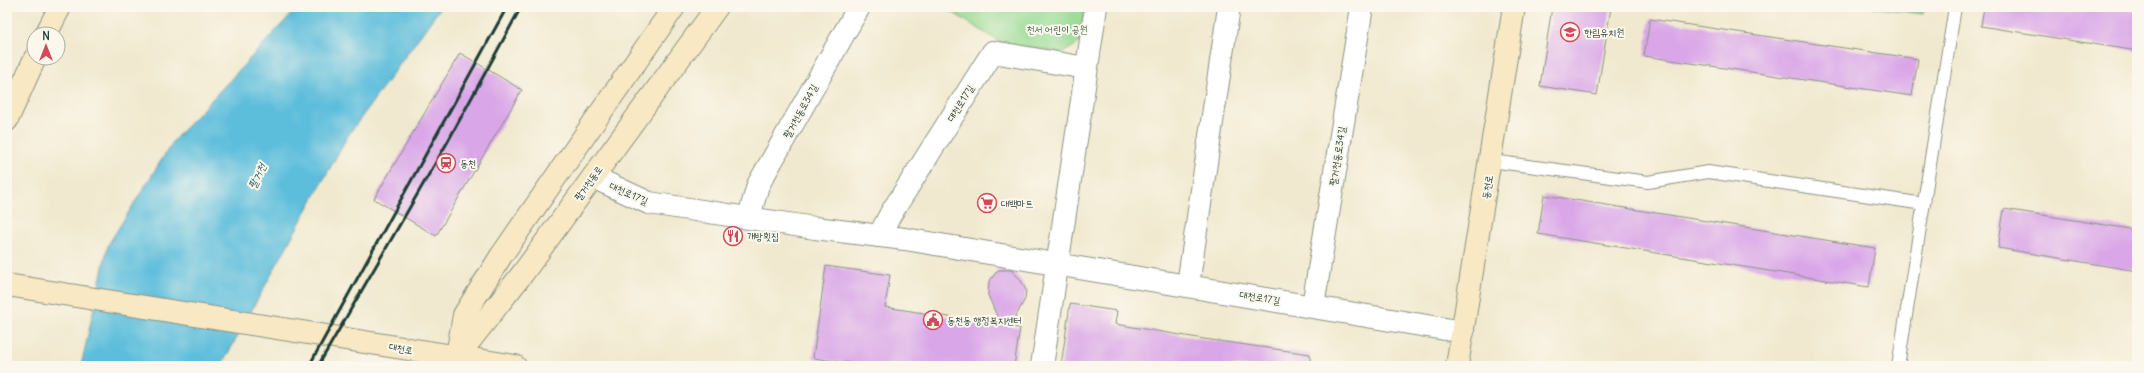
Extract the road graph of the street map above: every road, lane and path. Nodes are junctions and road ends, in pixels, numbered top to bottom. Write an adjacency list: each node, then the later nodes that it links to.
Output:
1 (60, 7): 10 (main road)
2 (674, 7): 24 (main road)
3 (717, 7): 15 (main road, 팔거천동로)
4 (858, 7): 17 (street, 팔거천동로34길)
5 (1096, 7): 12 (street)
6 (1228, 7): 20 (street)
7 (1362, 7): 22 (street, 팔거천동로34길)
8 (1514, 7): 14 (main road, 동천로)
9 (1955, 7): 16 (lane)
10 (50, 26)
11 (31, 66): 13 (main road)
12 (1086, 68): 18 (street, 대천로17길); 19 (street)
13 (8, 114)
14 (1491, 161): 16 (lane); 23 (main road, 동천로)
15 (594, 177): 17 (street, 대천로17길); 24 (main road, 팔거천동로)
16 (1924, 204): 28 (lane)
17 (749, 217): 18 (street, 대천로17길)
18 (879, 236): 19 (street, 대천로17길)
19 (1058, 263): 20 (street, 대천로17길); 26 (street)
20 (1188, 285): 22 (street, 대천로17길)
21 (11, 286): 24 (main road, 대천로)
22 (1313, 306): 23 (street, 대천로17길)
23 (1463, 332): 27 (main road, 동천로)
24 (455, 362): 25 (main road, 대천로)
25 (516, 366)
26 (1042, 366)
27 (1457, 366)
28 (1898, 366)

